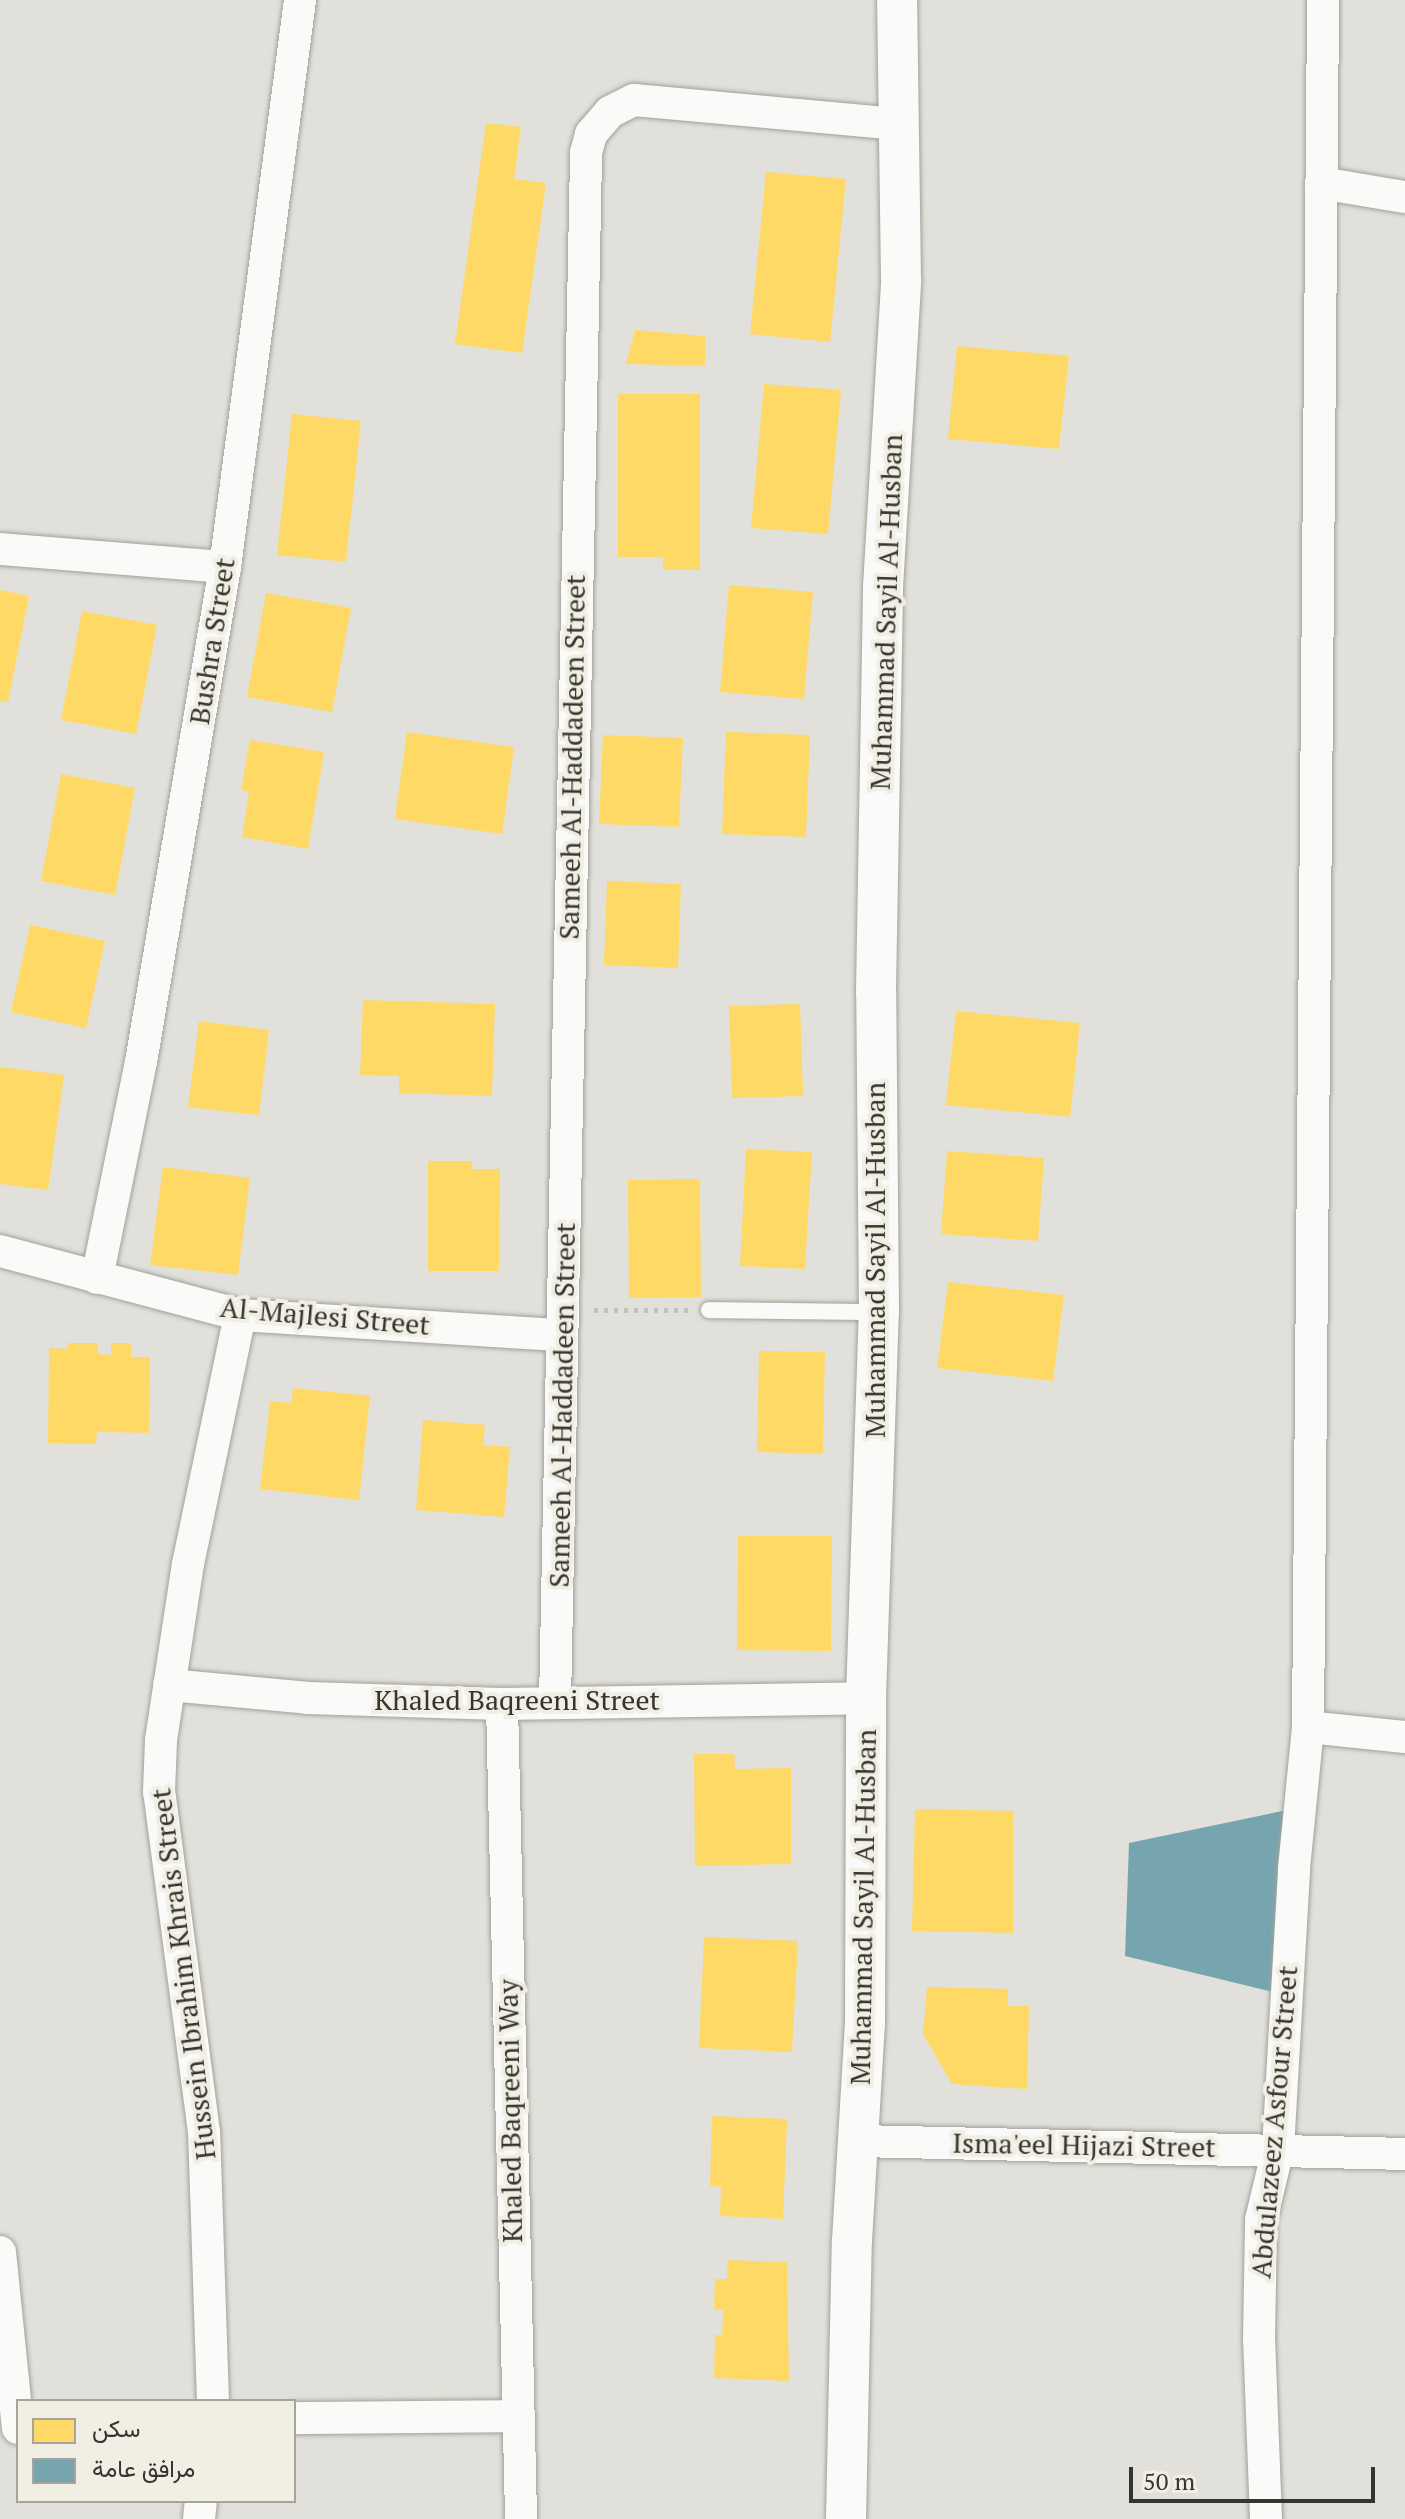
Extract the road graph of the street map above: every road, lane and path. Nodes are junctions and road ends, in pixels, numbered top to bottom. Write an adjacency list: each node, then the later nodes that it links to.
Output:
1 (300, 0): 8 (street, Bushra Street)
2 (897, 0): 4 (street, Muhammad Sayil Al-Husban)
3 (1323, 0): 5 (street, Abdulazeez Asfour Street)
4 (899, 124): 12 (street, Muhammad Sayil Al-Husban); 14 (street, Sameeh Al-Haddadeen Street)
5 (1321, 183): 6 (street); 19 (street, Abdulazeez Asfour Street)
6 (1405, 197)
7 (0, 549): 8 (street)
8 (225, 567): 10 (street, Bushra Street)
9 (0, 1251): 10 (street, Al-Majlesi Street)
10 (97, 1278): 13 (street, Al-Majlesi Street)
11 (709, 1310): 12 (lane); 14 (path)
12 (879, 1312): 16 (street, Muhammad Sayil Al-Husban)
13 (240, 1315): 14 (street, Al-Majlesi Street); 15 (street, Hussein Ibrahim Khrais Street)
14 (562, 1323): 17 (street, Sameeh Al-Haddadeen Street)
15 (169, 1685): 18 (street, Khaled Baqreeni Street); 25 (street, Hussein Ibrahim Khrais Street)
16 (866, 1698): 17 (street, Khaled Baqreeni Street); 21 (street, Muhammad Sayil Al-Husban)
17 (555, 1702): 18 (street, Khaled Baqreeni Street)
18 (502, 1704): 27 (street, Khaled Baqreeni Way)
19 (1308, 1727): 20 (street); 22 (street, Abdulazeez Asfour Street)
20 (1405, 1737)
21 (859, 2141): 22 (street, Isma'eel Hijazi Street); 30 (street, Muhammad Sayil Al-Husban)
22 (1278, 2149): 23 (street, Isma'eel Hijazi Street); 31 (street, Abdulazeez Asfour Street)
23 (1405, 2154)
24 (0, 2252): 26 (street)
25 (213, 2399)
26 (16, 2408)
27 (516, 2416): 28 (street); 29 (street, Khaled Baqreeni Way)
28 (296, 2418)
29 (521, 2519)
30 (846, 2519)
31 (1266, 2519)

